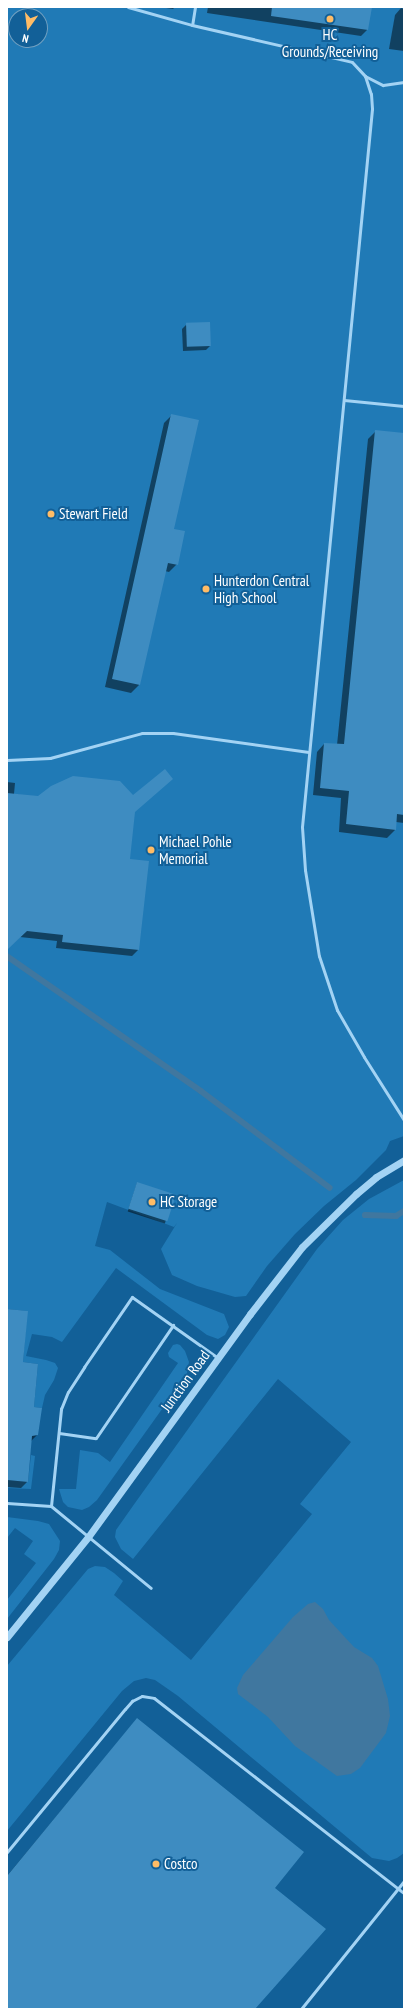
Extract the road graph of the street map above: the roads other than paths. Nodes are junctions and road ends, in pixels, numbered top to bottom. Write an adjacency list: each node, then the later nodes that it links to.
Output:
1 (128, 7): 3 (lane)
2 (195, 7): 3 (lane)
3 (192, 24): 4 (lane)
4 (365, 76): 5 (lane); 6 (lane)
5 (404, 82)
6 (344, 400): 7 (lane); 8 (lane)
7 (404, 406)
8 (309, 752): 9 (lane); 10 (lane)
9 (7, 760)
10 (404, 1120)
11 (404, 1160): 13 (street, Junction Road)
12 (173, 1325): 13 (lane); 14 (lane); 14 (lane)
13 (218, 1358): 17 (street, Junction Road)
14 (59, 1433): 16 (lane)
15 (7, 1503): 16 (lane)
16 (51, 1506): 17 (lane)
17 (88, 1537): 18 (lane); 19 (street, Junction Road)
18 (151, 1588)
19 (7, 1637)
20 (7, 1852): 22 (lane)
21 (404, 1881): 22 (lane)
22 (399, 1888): 23 (lane); 24 (lane)
23 (404, 1893)
24 (301, 2009)

